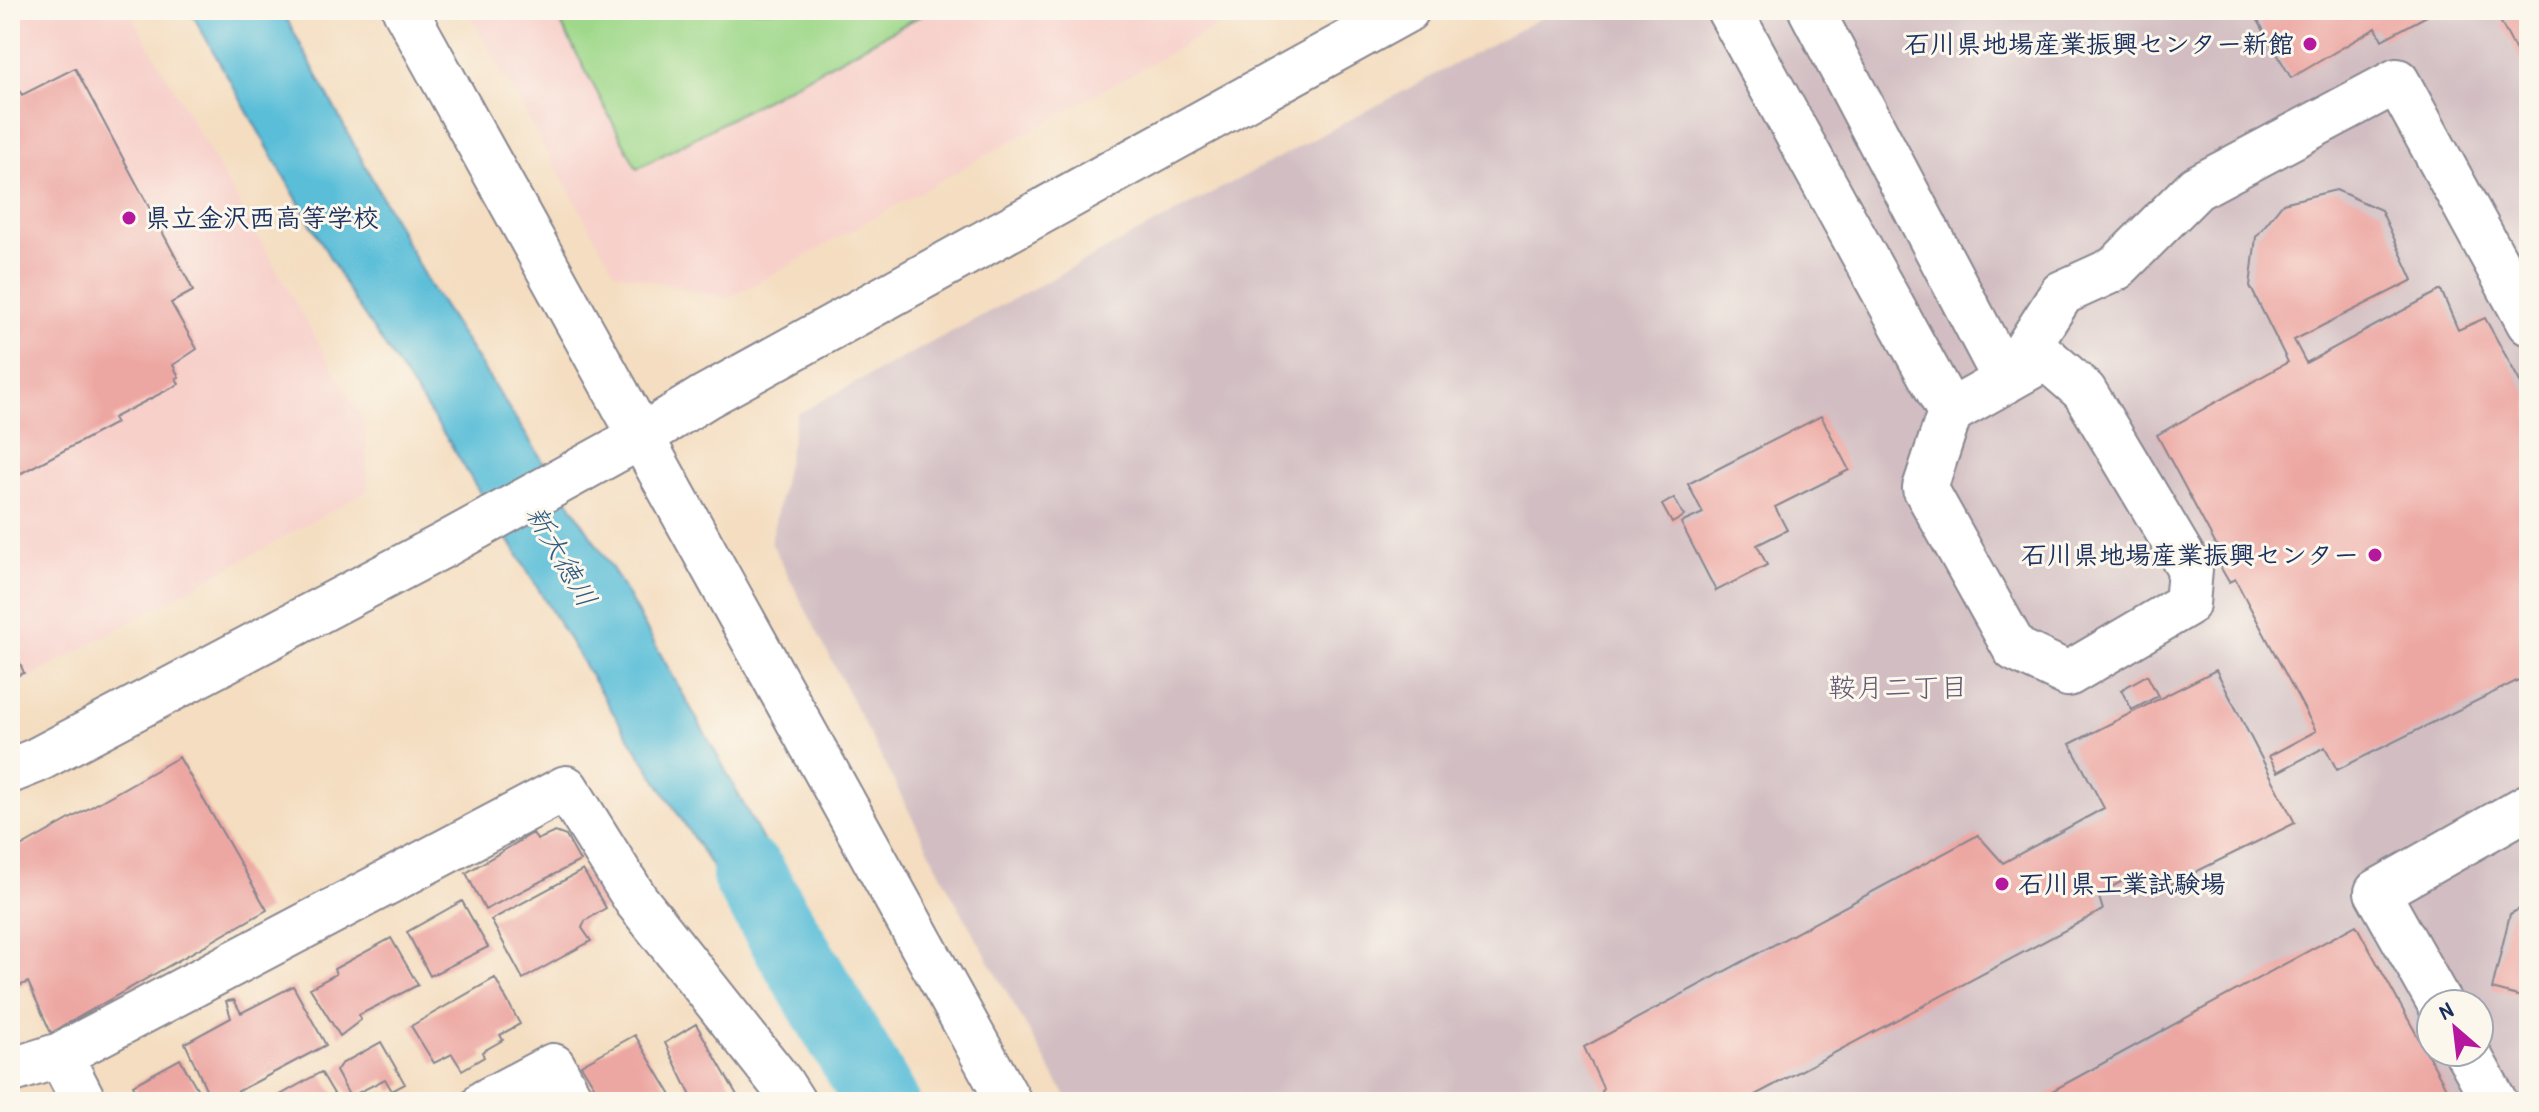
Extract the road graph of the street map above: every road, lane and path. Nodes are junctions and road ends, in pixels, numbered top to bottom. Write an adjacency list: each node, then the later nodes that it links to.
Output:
1 (405, 10): 8 (street)
2 (1407, 10): 8 (street)
3 (1729, 10): 7 (street)
4 (1811, 10): 6 (street)
5 (2529, 323): 6 (street)
6 (2006, 381): 7 (street); 7 (street)
7 (1950, 412)
8 (642, 436): 9 (street); 19 (street)
9 (10, 771)
10 (2529, 806): 11 (street)
11 (2431, 988)
12 (60, 1055): 14 (street); 15 (street); 18 (street)
13 (2476, 1068): 20 (street)
14 (10, 1071)
15 (84, 1102)
16 (485, 1102): 17 (street)
17 (572, 1102)
18 (793, 1102)
19 (1009, 1102)
20 (2495, 1102)

